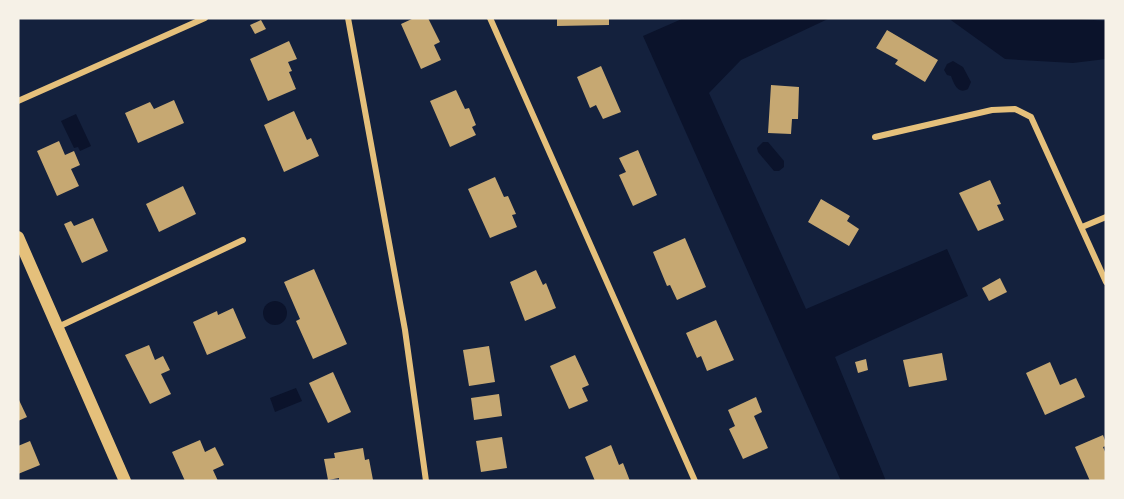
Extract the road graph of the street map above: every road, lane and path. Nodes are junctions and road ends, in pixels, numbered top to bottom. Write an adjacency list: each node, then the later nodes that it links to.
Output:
1 (205, 18): 4 (street)
2 (348, 18): 13 (street)
3 (490, 18): 14 (street)
4 (18, 101)
5 (875, 137): 7 (street)
6 (1106, 218): 7 (street)
7 (1082, 227): 10 (street)
8 (18, 237): 11 (main road)
9 (243, 240): 11 (street)
10 (1106, 282)
11 (58, 327): 12 (main road)
12 (125, 481)
13 (426, 481)
14 (695, 481)

